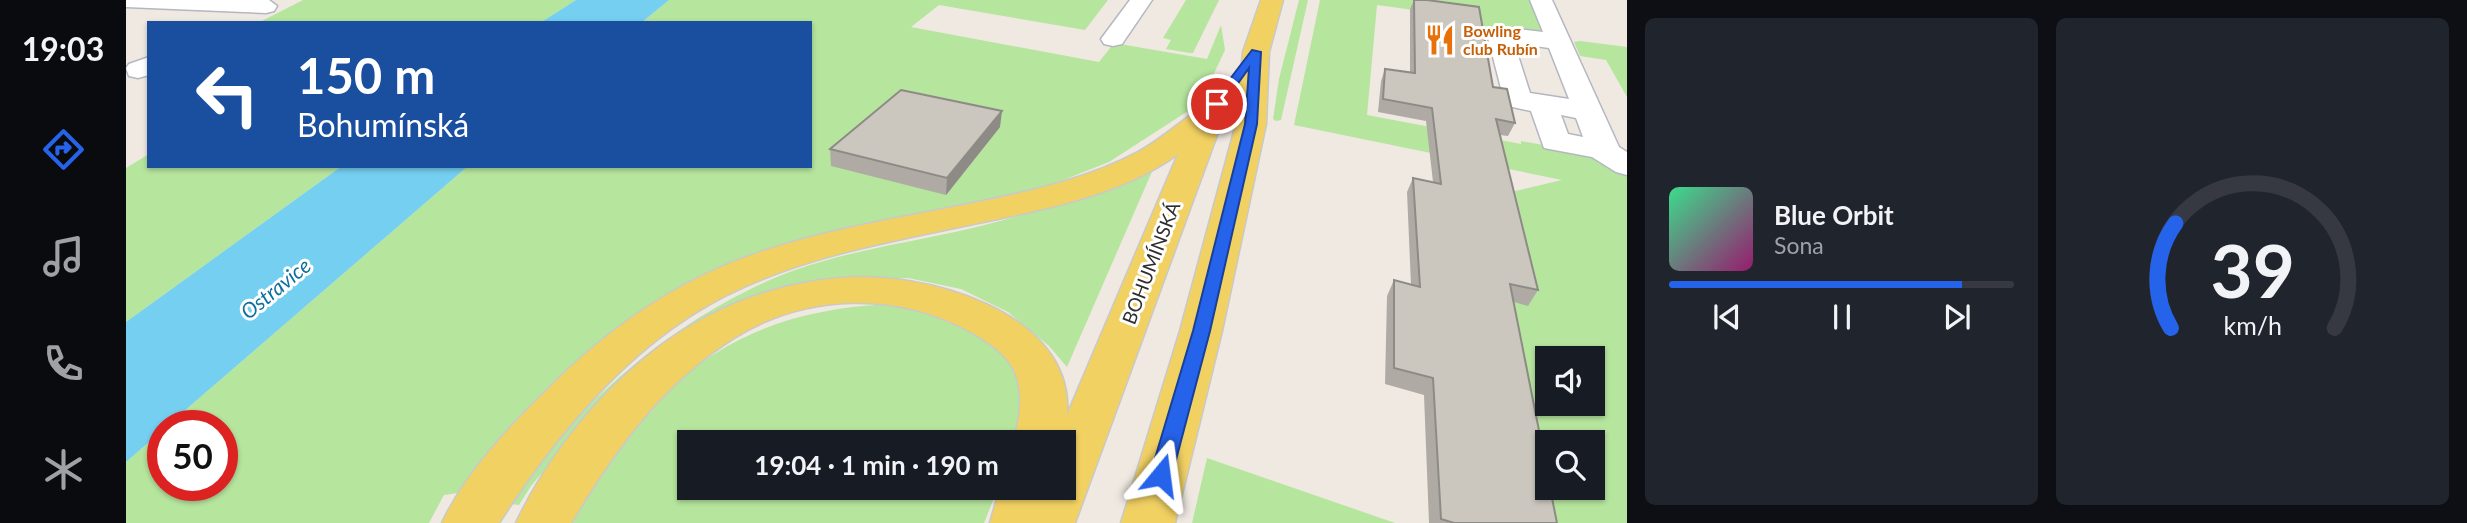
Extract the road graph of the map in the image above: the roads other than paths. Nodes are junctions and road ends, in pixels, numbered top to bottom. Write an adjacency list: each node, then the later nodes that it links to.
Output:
1 (126, 0): 5 (street)
2 (1141, 0): 7 (street)
3 (1272, 0): 9 (main road, BOHUMÍNSKÁ)
4 (1541, 0): 8 (street)
5 (272, 3): 6 (street)
6 (235, 21)
7 (1114, 39)
8 (1560, 42): 11 (street); 11 (street)
9 (1256, 52): 12 (main road, BOHUMÍNSKÁ); 22 (main road, BOHUMÍNSKÁ)
10 (1545, 111): 13 (street)
11 (1589, 111): 13 (street)
12 (1209, 116): 15 (main road, BOHUMÍNSKÁ); 18 (main road)
13 (1616, 158)
14 (1041, 430): 19 (main road)
15 (1076, 453)
16 (1023, 500): 20 (main road)
17 (1057, 500): 21 (main road, BOHUMÍNSKÁ)
18 (477, 511)
19 (544, 519)
20 (1017, 523)
21 (1048, 523)
22 (1148, 523)

